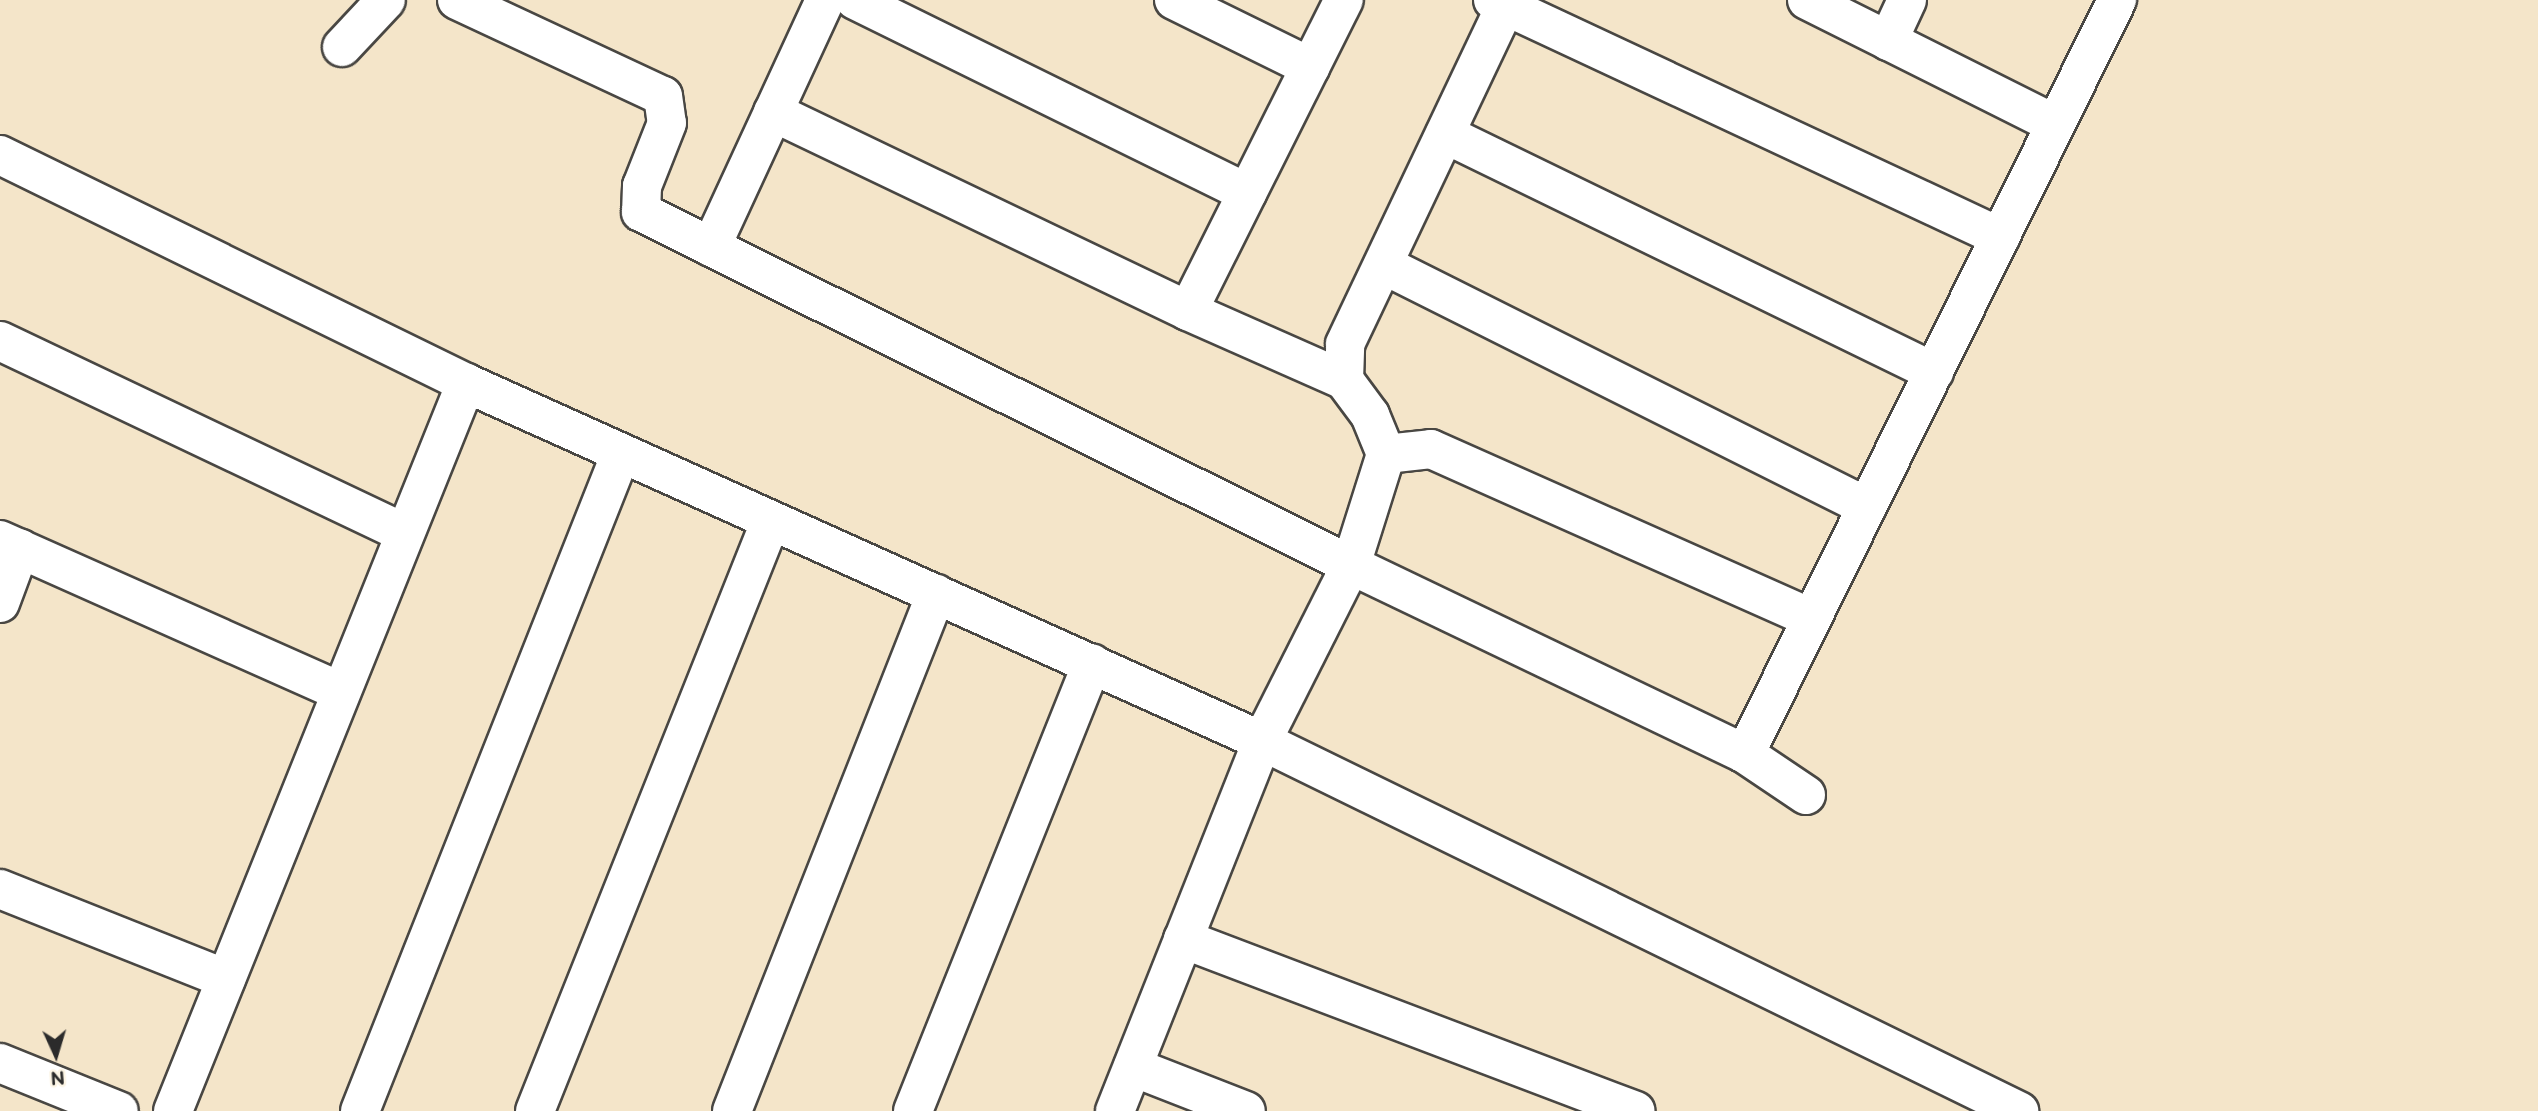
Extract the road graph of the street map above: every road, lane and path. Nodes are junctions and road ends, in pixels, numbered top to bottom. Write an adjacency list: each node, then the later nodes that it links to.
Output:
1 (386, 0): 12 (street)
2 (457, 0): 20 (street)
3 (825, 0): 14 (street)
4 (855, 0): 18 (street)
5 (1174, 0): 13 (street)
6 (1344, 0): 13 (street)
7 (1807, 0): 11 (street)
8 (1907, 0): 11 (street)
9 (2117, 0): 15 (street)
10 (1502, 2): 16 (street); 19 (street)
11 (1888, 41): 15 (street)
12 (342, 47)
13 (1310, 67): 18 (street)
14 (773, 112): 20 (street); 22 (street)
15 (2055, 124): 19 (street)
16 (1445, 134): 21 (street); 24 (street)
17 (0, 155): 26 (street)
18 (1247, 193): 22 (street)
19 (2000, 237): 24 (street)
20 (711, 247): 33 (street)
21 (1384, 265): 25 (street); 29 (street)
22 (1188, 311): 25 (street)
23 (0, 341): 31 (street)
24 (1934, 372): 29 (street)
25 (1344, 380): 28 (street)
26 (466, 383): 27 (street); 31 (street)
27 (621, 453): 30 (street); 49 (street)
28 (1386, 454): 33 (street); 36 (street)
29 (1867, 507): 36 (street)
30 (771, 520): 34 (street); 50 (street)
31 (404, 533): 38 (street)
32 (10, 545): 35 (street); 38 (street)
33 (1351, 565): 39 (street); 40 (street)
34 (936, 594): 37 (street); 51 (street)
35 (0, 603)
36 (1811, 618): 40 (street)
37 (1092, 664): 39 (street); 52 (street)
38 (341, 692): 44 (street)
39 (1262, 741): 43 (street); 56 (street)
40 (1745, 754): 41 (street)
41 (1806, 795)
42 (0, 889): 44 (street)
43 (1183, 939): 46 (street); 55 (street)
44 (226, 979): 48 (street)
45 (0, 1063): 47 (street)
46 (1133, 1067): 53 (street); 54 (street)
47 (119, 1111)
48 (173, 1111)
49 (360, 1111)
50 (535, 1111)
51 (732, 1111)
52 (914, 1111)
53 (1115, 1111)
54 (1245, 1111)
55 (1635, 1111)
56 (2019, 1111)

